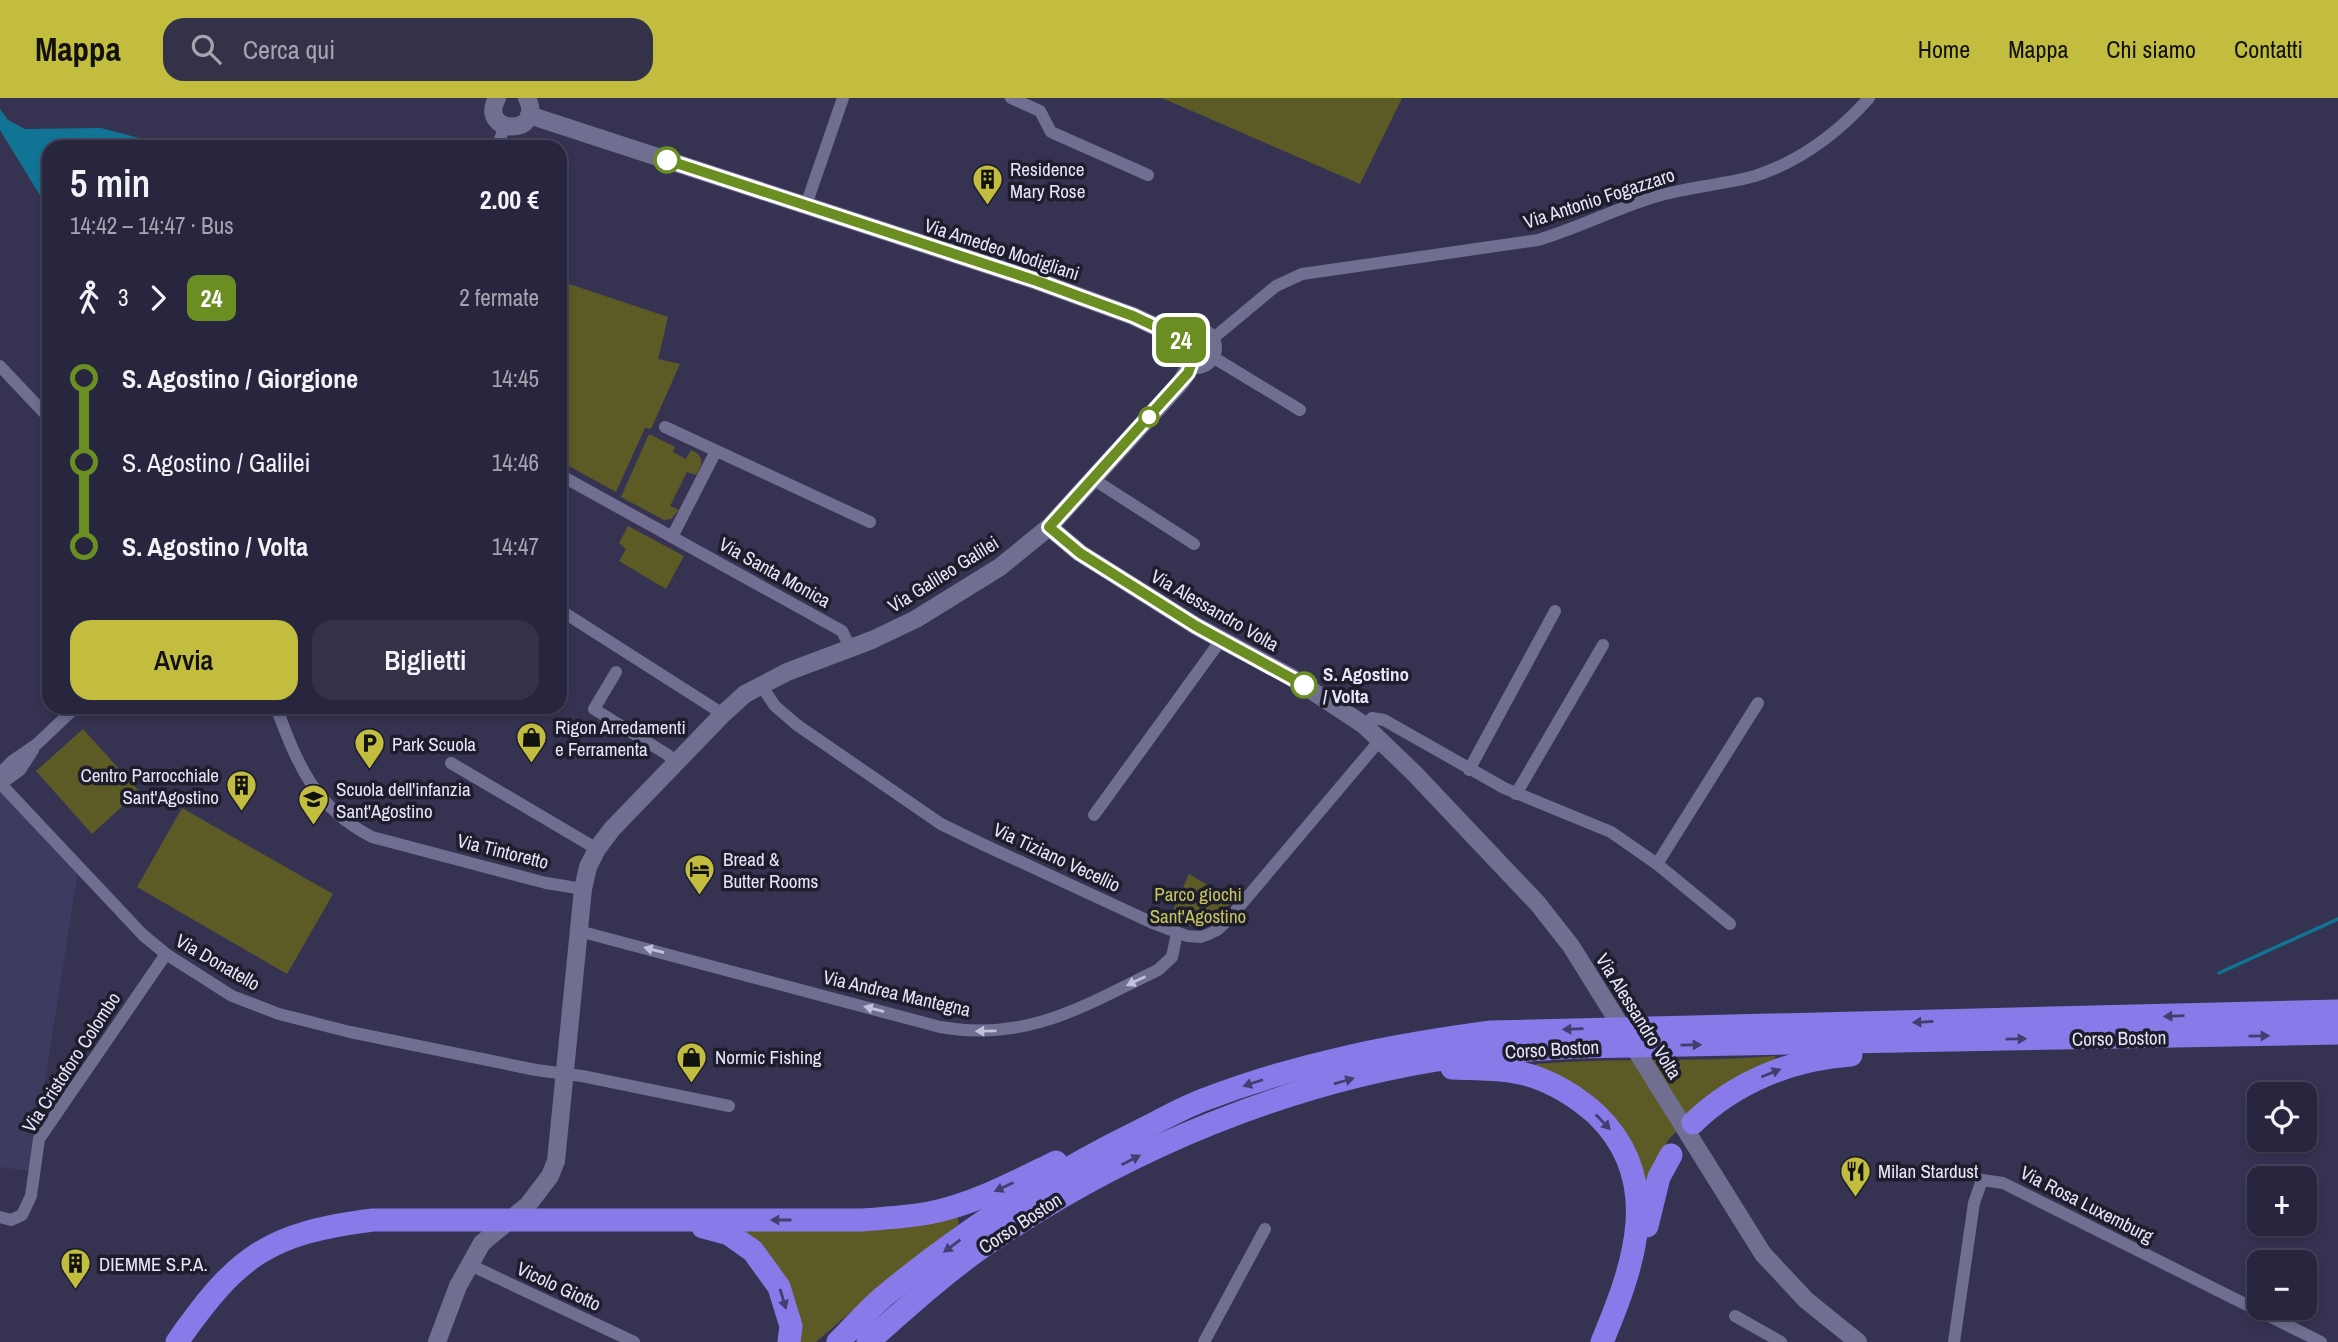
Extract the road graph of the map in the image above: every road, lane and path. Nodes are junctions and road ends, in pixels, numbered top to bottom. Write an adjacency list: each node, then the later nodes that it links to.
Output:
1 (844, 98): 9 (street)
2 (1011, 98): 8 (street)
3 (1869, 98): 11 (street, Via Antonio Fogazzaro)
4 (491, 99): 6 (street)
5 (528, 106): 6 (street, Via Amedeo Modigliani); 9 (street, Via Amedeo Modigliani)
6 (505, 126): 7 (street)
7 (499, 140)
8 (1148, 175)
9 (806, 205): 10 (street, Via Amedeo Modigliani)
10 (1182, 339): 11 (street); 12 (street)
11 (1211, 348): 12 (street); 14 (street)
12 (1191, 365): 19 (street, Via Galileo Galilei)
13 (0, 366): 15 (street)
14 (1300, 410)
15 (42, 411)
16 (665, 427): 17 (street)
17 (716, 451): 20 (street); 22 (street)
18 (567, 478): 22 (street, Via Santa Monica)
19 (1093, 479): 21 (street, Via Galileo Galilei); 23 (street)
20 (870, 522)
21 (1049, 527): 26 (street, Via Alessandro Volta); 28 (street, Via Galileo Galilei)
22 (672, 537): 28 (street, Via Santa Monica)
23 (1194, 544)
24 (1555, 611): 40 (street)
25 (567, 614): 34 (street)
26 (1221, 640): 35 (street, Via Alessandro Volta); 45 (street)
27 (1603, 645): 43 (street)
28 (850, 649): 30 (street, Via Galileo Galilei)
29 (616, 672): 38 (street)
30 (760, 684): 34 (street, Via Galileo Galilei); 51 (street, Via Tiziano Vecellio)
31 (1758, 703): 47 (street)
32 (69, 714): 39 (street)
33 (279, 714): 48 (street, Via Tintoretto)
34 (723, 714): 38 (street, Via Galileo Galilei)
35 (1364, 725): 36 (street, Via Alessandro Volta); 40 (street)
36 (1380, 740): 51 (street, Via Tiziano Vecellio); 81 (street, Via Alessandro Volta)
37 (451, 763): 46 (street)
38 (676, 763): 46 (street, Via Galileo Galilei)
39 (10, 764): 41 (street); 42 (street); 44 (street)
40 (1469, 770): 43 (street)
41 (0, 774)
42 (0, 784): 44 (street, Via Donatello)
43 (1516, 794): 47 (street)
44 (17, 800): 52 (street, Via Donatello)
45 (1094, 815)
46 (597, 849): 48 (street, Via Galileo Galilei)
47 (1657, 864): 49 (street)
48 (583, 889): 50 (street, Via Galileo Galilei)
49 (1730, 924)
50 (579, 931): 51 (street, Via Andrea Mantegna, one-way to 50); 61 (street, Via Galileo Galilei)
51 (1177, 933)
52 (166, 954): 61 (street, Via Donatello); 66 (street, Via Cristoforo Colombo)
53 (2338, 1003): 55 (highway)
54 (2338, 1012): 55 (highway)
55 (2243, 1014): 62 (highway, Corso Boston, one-way to 62)
56 (2338, 1033): 57 (highway)
57 (2312, 1034): 58 (highway, Corso Boston, one-way to 57); 59 (highway)
58 (1977, 1039): 60 (highway, Corso Boston, one-way to 58); 64 (highway, one-way to 58)
59 (2338, 1039)
60 (1403, 1066): 76 (highway, Corso Boston, one-way to 60); 78 (highway, one-way to 78)
61 (565, 1074): 63 (street); 69 (street, Via Galileo Galilei)
62 (1201, 1101): 67 (highway, one-way to 67); 75 (highway, Corso Boston, one-way to 75)
63 (729, 1106)
64 (1693, 1123)
65 (1671, 1155): 79 (highway)
66 (0, 1217)
67 (676, 1219): 71 (highway); 74 (highway, one-way to 74)
68 (1265, 1229): 77 (street)
69 (468, 1264): 72 (street, Via Galileo Galilei); 73 (street, Vicolo Giotto)
70 (1735, 1316): 80 (street)
71 (177, 1342)
72 (437, 1342)
73 (634, 1342)
74 (789, 1342)
75 (838, 1342)
76 (869, 1342)
77 (1204, 1342)
78 (1602, 1342)
79 (1611, 1342)
80 (1781, 1342)
81 (1858, 1342)
82 (1955, 1342): 83 (street, Via Rosa Luxemburg)
83 (2321, 1342)

